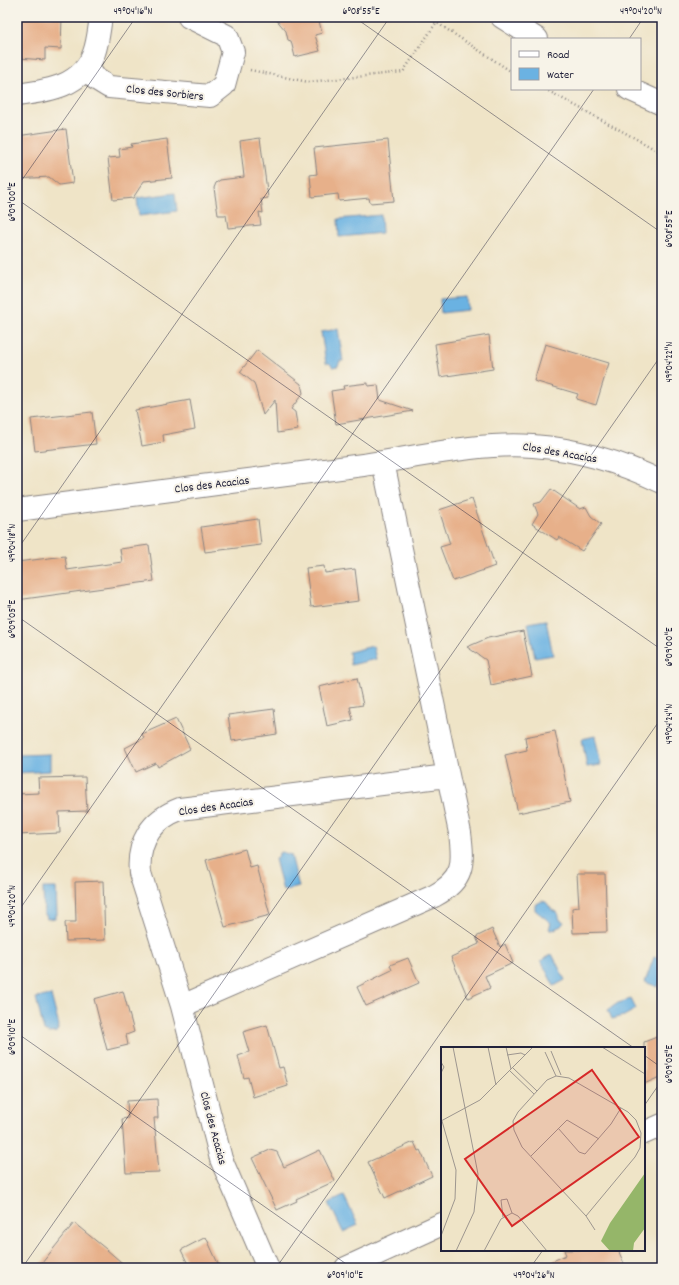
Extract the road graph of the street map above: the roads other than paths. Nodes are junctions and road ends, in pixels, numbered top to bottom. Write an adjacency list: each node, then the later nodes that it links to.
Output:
1 (101, 17): 5 (street)
2 (189, 17): 5 (street, Clos des Sorbiers)
3 (502, 17): 4 (street)
4 (535, 38)
5 (87, 67): 7 (street)
6 (631, 90): 8 (street)
7 (17, 95)
8 (662, 104)
9 (383, 462): 10 (street, Clos des Acacias); 11 (street, Clos des Acacias); 12 (street)
10 (662, 482)
11 (17, 510)
12 (447, 776): 13 (street); 13 (street, Clos des Acacias)
13 (182, 1006): 17 (street, Clos des Acacias)
14 (662, 1125): 15 (street)
15 (645, 1133)
16 (441, 1224): 18 (street)
17 (268, 1268)
18 (346, 1268)

